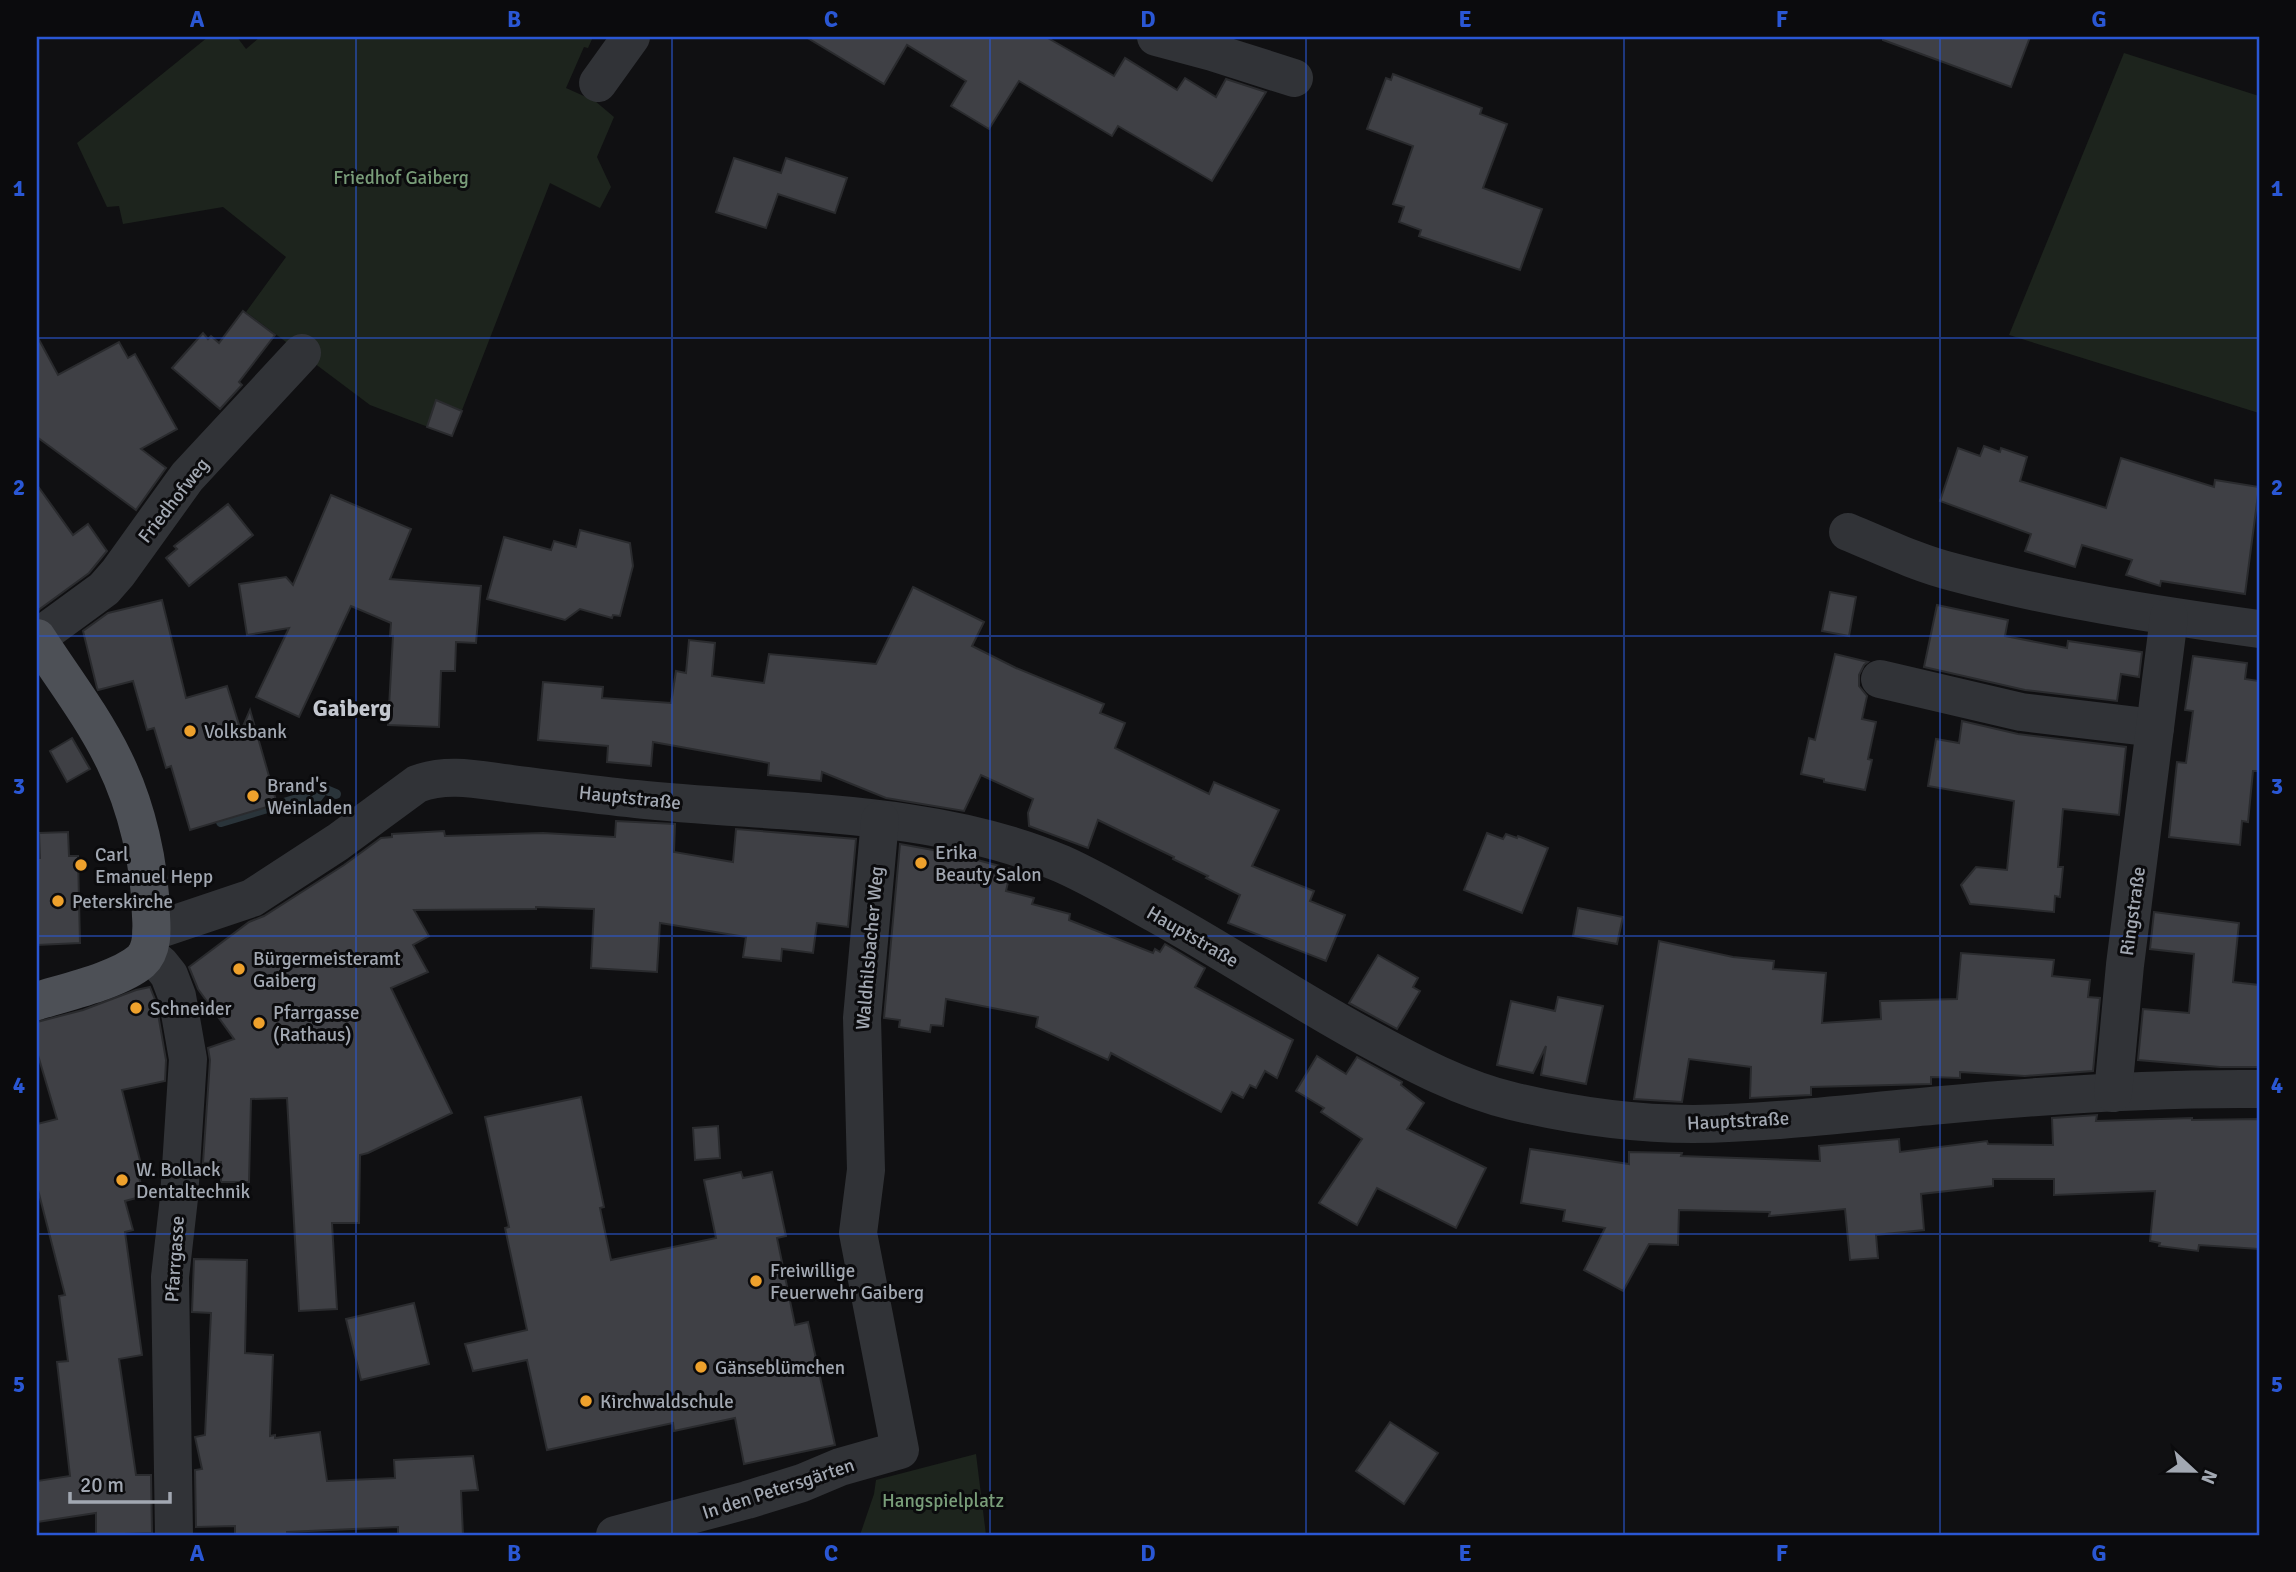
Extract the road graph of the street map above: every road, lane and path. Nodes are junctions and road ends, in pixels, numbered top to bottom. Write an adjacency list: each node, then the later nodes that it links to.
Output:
1 (631, 37): 4 (street)
2 (1156, 37): 3 (street)
3 (1294, 78)
4 (598, 83)
5 (302, 353): 9 (street, Friedhofweg)
6 (1848, 532): 7 (street)
7 (2169, 617): 8 (street); 11 (street, Ringstraße)
8 (2259, 629)
9 (37, 638): 13 (main road)
10 (1880, 679): 11 (street)
11 (2155, 728): 16 (street, Ringstraße)
12 (880, 820): 13 (street, Hauptstraße); 16 (street, Hauptstraße); 17 (street, Waldhilsbacher Weg)
13 (149, 942): 14 (main road); 18 (street, Pfarrgasse)
14 (37, 1002)
15 (2259, 1089): 16 (street, Hauptstraße)
16 (2112, 1093)
17 (900, 1450): 19 (street, In den Petersgärten)
18 (174, 1535)
19 (615, 1535)

